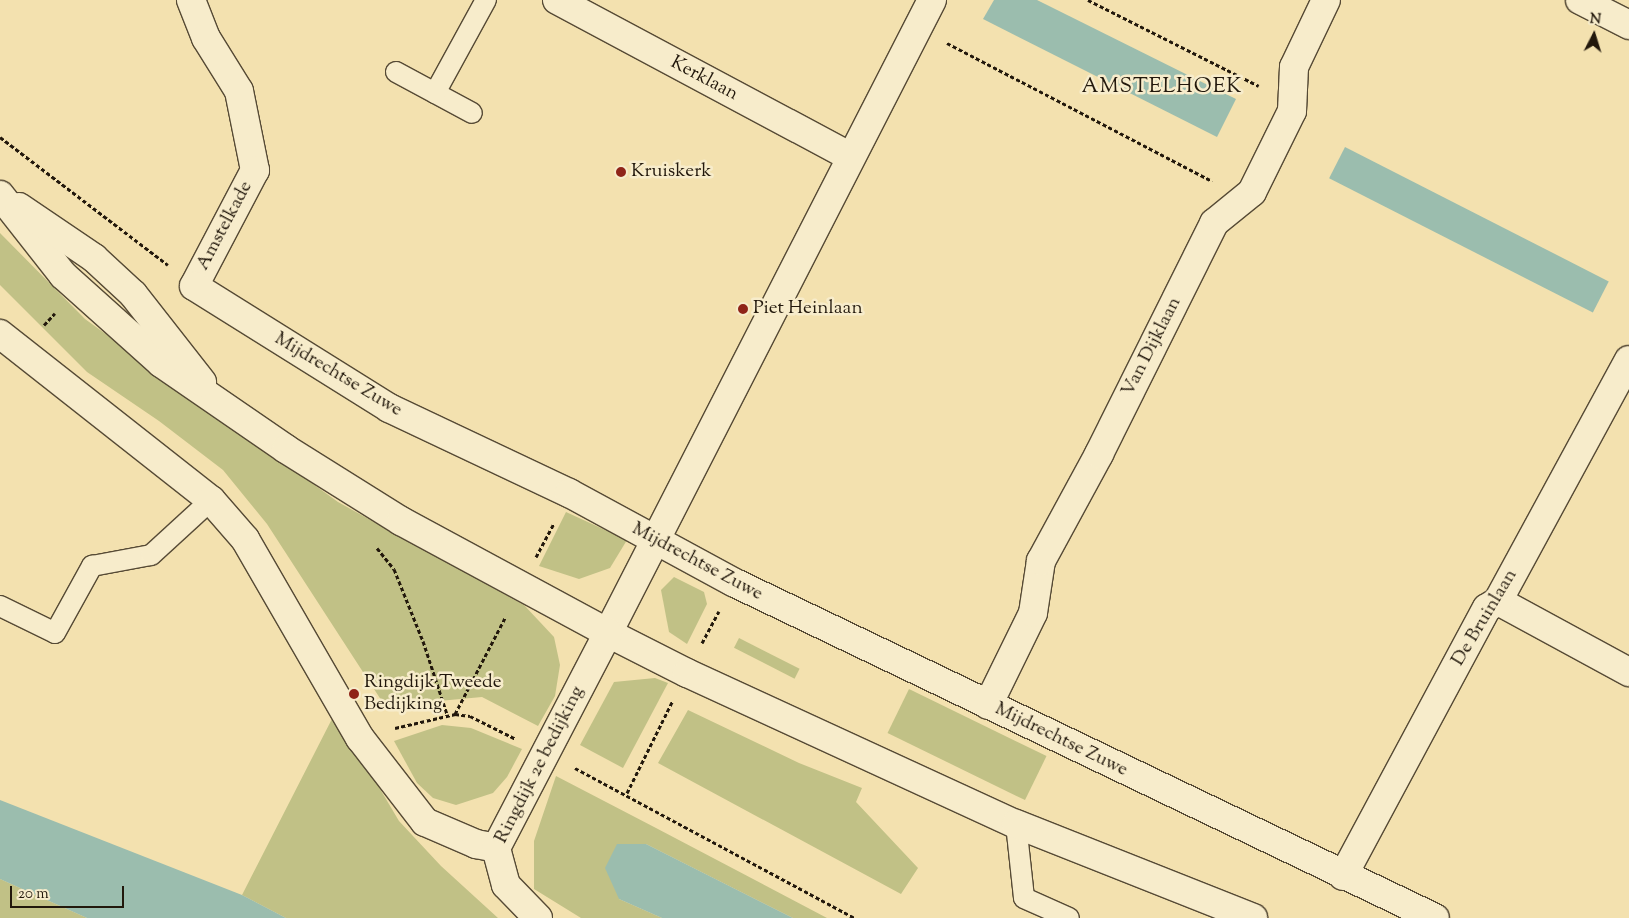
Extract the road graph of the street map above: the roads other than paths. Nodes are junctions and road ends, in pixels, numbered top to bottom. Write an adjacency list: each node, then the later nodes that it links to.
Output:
1 (191, 0): 13 (street, Amstelkade)
2 (486, 0): 9 (lane)
3 (557, 0): 11 (street, Kerklaan)
4 (932, 0): 11 (street)
5 (1326, 0): 22 (street, Van Dijklaan)
6 (1580, 0): 7 (street)
7 (1629, 25)
8 (396, 72): 9 (lane)
9 (435, 93): 10 (lane)
10 (472, 113)
11 (851, 158): 17 (street)
12 (0, 194): 20 (street)
13 (194, 286): 17 (street, Mijdrechtse Zuwe)
14 (0, 334): 16 (street)
15 (1629, 360): 18 (street, De Bruinlaan)
16 (211, 500): 19 (lane); 24 (street)
17 (658, 541): 20 (street); 22 (street, Mijdrechtse Zuwe)
18 (1498, 601): 21 (street); 25 (street, De Bruinlaan)
19 (0, 606)
20 (608, 633): 23 (street); 24 (street, Ringdijk 2e bedijking)
21 (1629, 672)
22 (988, 706): 25 (street, Mijdrechtse Zuwe)
23 (1016, 824): 27 (lane); 28 (street)
24 (496, 848): 26 (street, Ringdijk 2e bedijking)
25 (1343, 876): 29 (street, Mijdrechtse Zuwe)
26 (538, 918)
27 (1070, 918)
28 (1253, 918)
29 (1435, 918)

